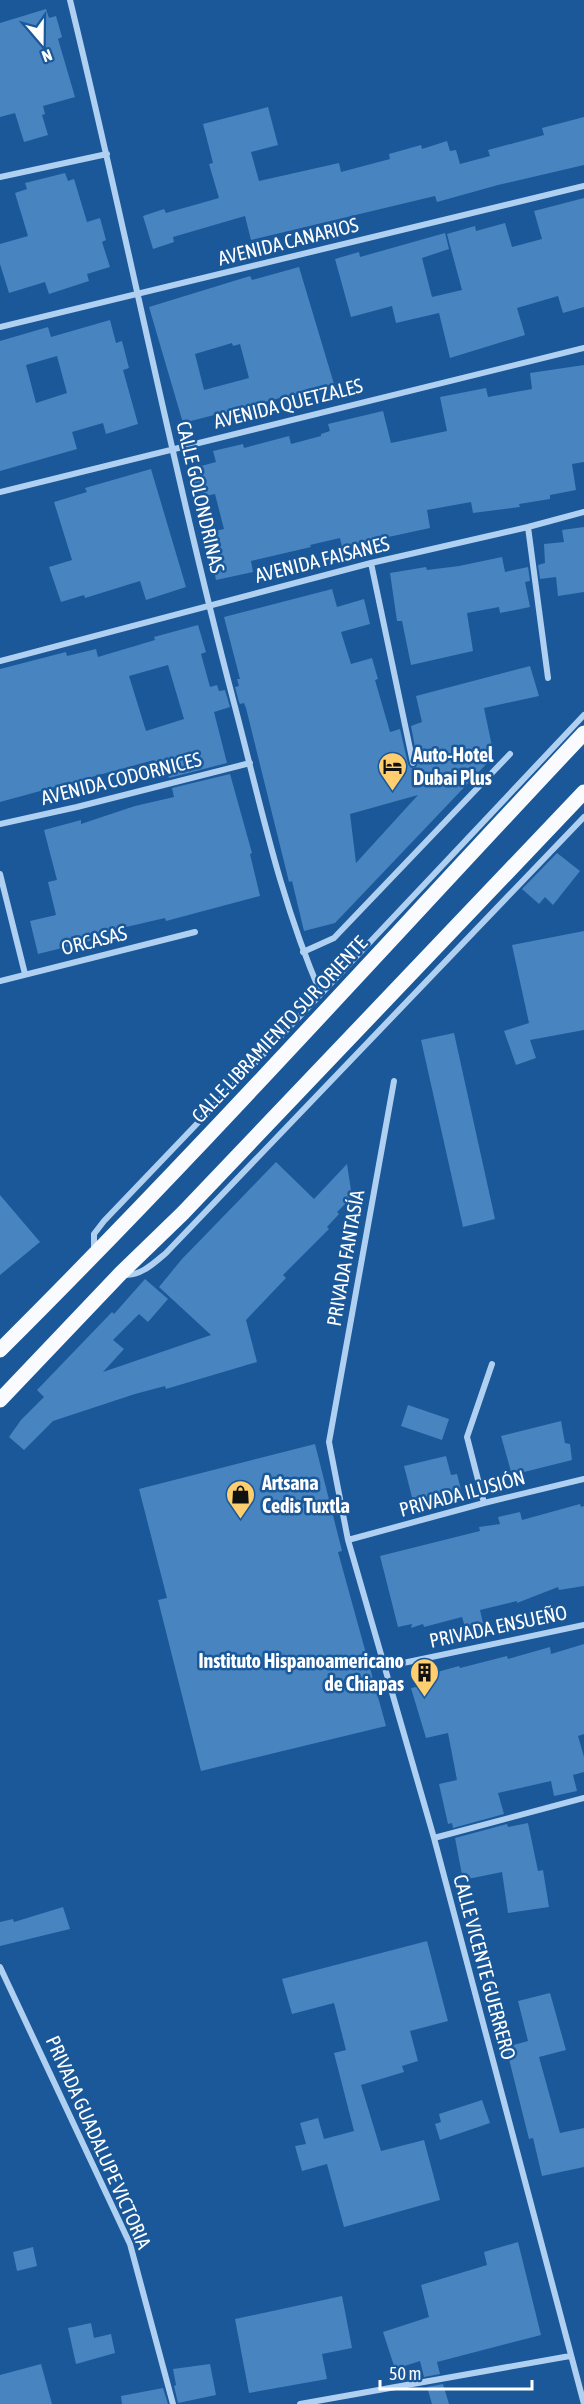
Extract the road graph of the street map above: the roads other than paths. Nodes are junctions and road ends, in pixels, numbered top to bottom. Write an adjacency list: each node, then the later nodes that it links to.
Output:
1 (70, 0): 2 (street, CALLE GOLONDRINAS)
2 (107, 154): 3 (street); 5 (street, CALLE GOLONDRINAS)
3 (0, 177)
4 (584, 186): 5 (street, AVENIDA CANARIOS)
5 (136, 295): 6 (street, AVENIDA CANARIOS); 8 (street, CALLE GOLONDRINAS)
6 (0, 327)
7 (584, 348): 8 (street, AVENIDA QUETZALES)
8 (173, 448): 9 (street, AVENIDA QUETZALES); 13 (street, CALLE GOLONDRINAS)
9 (0, 492)
10 (584, 512): 11 (street, AVENIDA FAISANES)
11 (528, 527): 12 (street, AVENIDA FAISANES); 15 (street)
12 (371, 563): 13 (street, AVENIDA FAISANES); 20 (street)
13 (208, 605): 14 (street, AVENIDA FAISANES); 19 (street, CALLE GOLONDRINAS)
14 (0, 661)
15 (548, 678)
16 (584, 715): 29 (street)
17 (584, 733): 31 (main road, CALLE LIBRAMIENTO SUR ORIENTE)
18 (510, 754): 26 (street)
19 (250, 763): 23 (street, AVENIDA CODORNICES); 26 (street, CALLE GOLONDRINAS)
20 (413, 763)
21 (584, 792): 32 (main road)
22 (584, 817): 32 (street)
23 (0, 824)
24 (0, 874): 27 (street)
25 (195, 932): 27 (street, ORCASAS)
26 (303, 951): 29 (street, CALLE GOLONDRINAS)
27 (25, 974): 28 (street, ORCASAS)
28 (0, 981)
29 (321, 994): 31 (street)
30 (394, 1081): 36 (street, PRIVADA FANTASÍA)
31 (96, 1255): 33 (main road, CALLE LIBRAMIENTO SUR ORIENTE)
32 (120, 1274): 35 (main road)
33 (0, 1350)
34 (492, 1364): 38 (street)
35 (0, 1400)
36 (329, 1442): 39 (street, CALLE VICENTE GUERRERO)
37 (584, 1479): 38 (street, PRIVADA ILUSIÓN)
38 (484, 1503): 39 (street, PRIVADA ILUSIÓN)
39 (348, 1540): 41 (street, CALLE VICENTE GUERRERO)
40 (584, 1625): 41 (street, PRIVADA ENSUEÑO)
41 (384, 1667): 43 (street, CALLE VICENTE GUERRERO)
42 (584, 1798): 43 (street)
43 (434, 1838): 45 (street, CALLE VICENTE GUERRERO)
44 (0, 1967): 46 (street, PRIVADA GUADALUPE VICTORIA)
45 (570, 2356): 47 (street); 48 (street, CALLE VICENTE GUERRERO)
46 (173, 2404)
47 (300, 2404)
48 (584, 2404)

